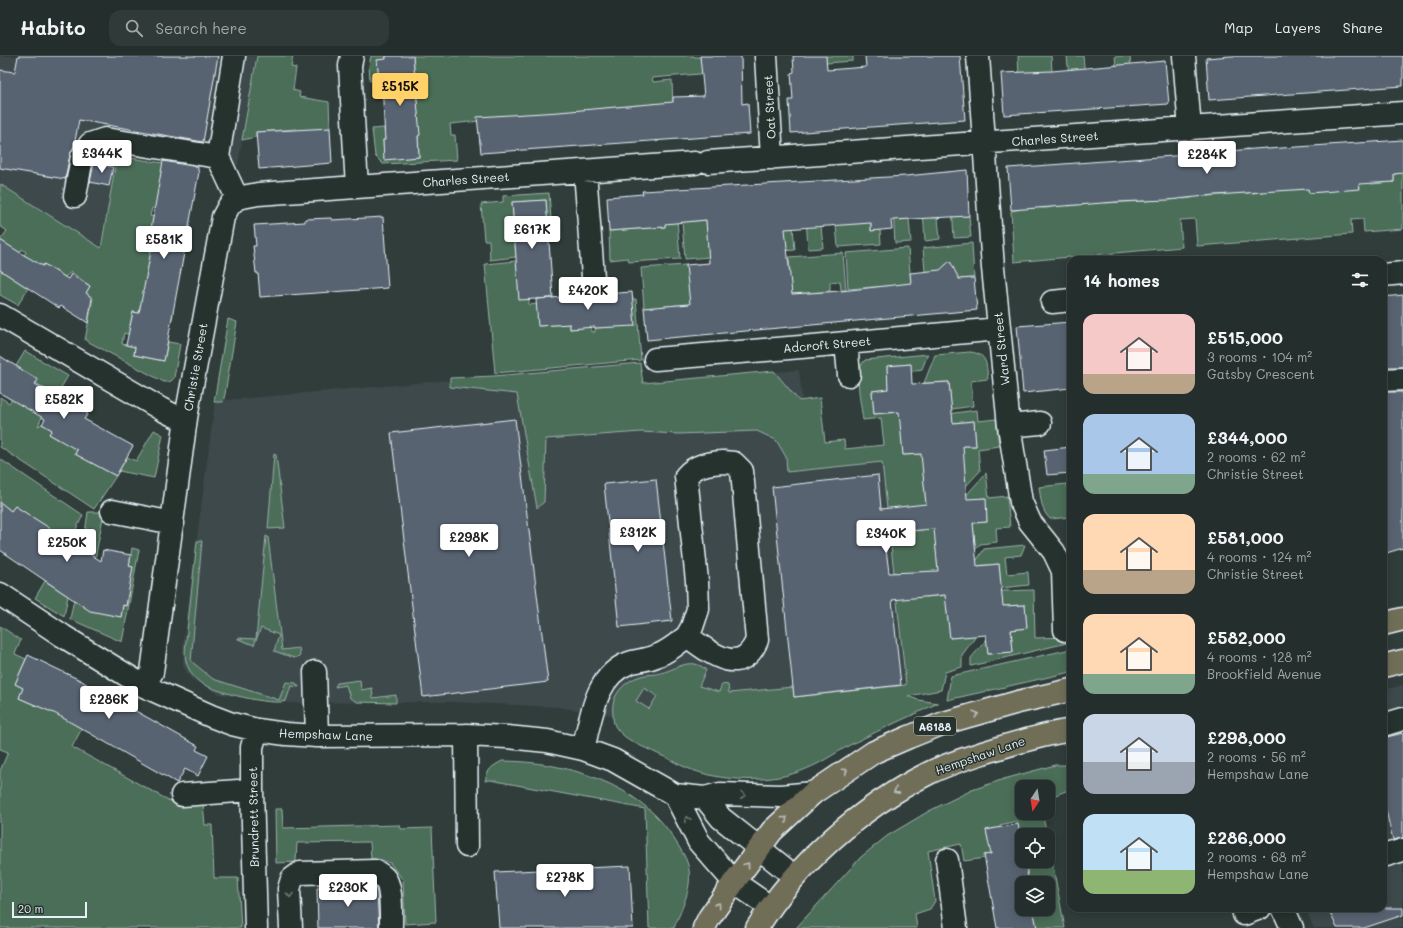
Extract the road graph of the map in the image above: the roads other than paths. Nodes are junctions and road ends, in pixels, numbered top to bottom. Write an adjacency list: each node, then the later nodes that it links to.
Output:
1 (234, 56): 9 (street)
2 (352, 56): 12 (street)
3 (766, 56): 10 (street, Oat Street)
4 (978, 56): 8 (street, Ward Street)
5 (1184, 56): 7 (street)
6 (1403, 113): 7 (street, Charles Street)
7 (1190, 129): 8 (street, Charles Street)
8 (984, 143): 10 (street, Charles Street); 19 (street, Ward Street)
9 (218, 157): 13 (street); 14 (street)
10 (772, 158): 11 (street, Charles Street)
11 (585, 171): 12 (street, Charles Street); 17 (street)
12 (357, 187): 14 (street, Charles Street)
13 (75, 196)
14 (237, 198): 25 (street, Christie Street)
15 (1403, 273): 16 (street)
16 (1387, 275)
17 (593, 277)
18 (0, 315): 25 (street)
19 (999, 329): 20 (street, Adcroft Street); 27 (street, Ward Street)
20 (846, 343): 21 (street, Adcroft Street); 22 (street)
21 (655, 358)
22 (849, 375)
23 (1403, 379): 24 (street)
24 (1387, 380)
25 (186, 418): 29 (street, Christie Street)
26 (1040, 423): 27 (street)
27 (1008, 426): 33 (street, Ward Street)
28 (112, 511): 29 (street)
29 (173, 523): 38 (street, Christie Street)
30 (0, 594): 38 (street, Hempshaw Lane)
31 (1403, 619): 32 (main road)
32 (1387, 623)
33 (1064, 630)
34 (686, 636): 34 (street); 46 (street)
35 (1403, 661): 36 (main road)
36 (1387, 665)
37 (315, 672): 45 (street)
38 (144, 686): 42 (street, Hempshaw Lane)
39 (1067, 691): 48 (main road, A6188, one-way to 39)
40 (1403, 719): 41 (street)
41 (1387, 724)
42 (257, 730): 45 (street, Hempshaw Lane); 47 (street, Brundrett Street)
43 (1067, 731): 57 (main road, Hempshaw Lane, one-way to 57)
44 (466, 735): 45 (street, Hempshaw Lane); 46 (street, Hempshaw Lane); 52 (street)
45 (317, 736)
46 (583, 749): 50 (street, Hempshaw Lane)
47 (252, 790): 49 (street); 62 (street, Brundrett Street)
48 (813, 793): 51 (street, one-way to 48); 53 (main road, A6188, one-way to 48)
49 (182, 795)
50 (675, 795): 51 (street); 58 (street, one-way to 50)
51 (705, 798): 53 (street)
52 (467, 846)
53 (760, 848): 57 (street); 58 (main road, A6188, one-way to 53)
54 (1403, 850): 55 (street)
55 (1387, 855)
56 (947, 860): 61 (street)
57 (794, 876): 59 (main road, Hempshaw Lane)
58 (734, 882): 59 (street); 65 (main road, A6188, one-way to 58)
59 (770, 907): 66 (main road, Hempshaw Lane)
60 (1285, 912): 67 (street)
61 (951, 927)
62 (256, 928)
63 (291, 928): 64 (street, one-way to 63)
64 (391, 928)
65 (704, 928)
66 (757, 928)
67 (1292, 928)

